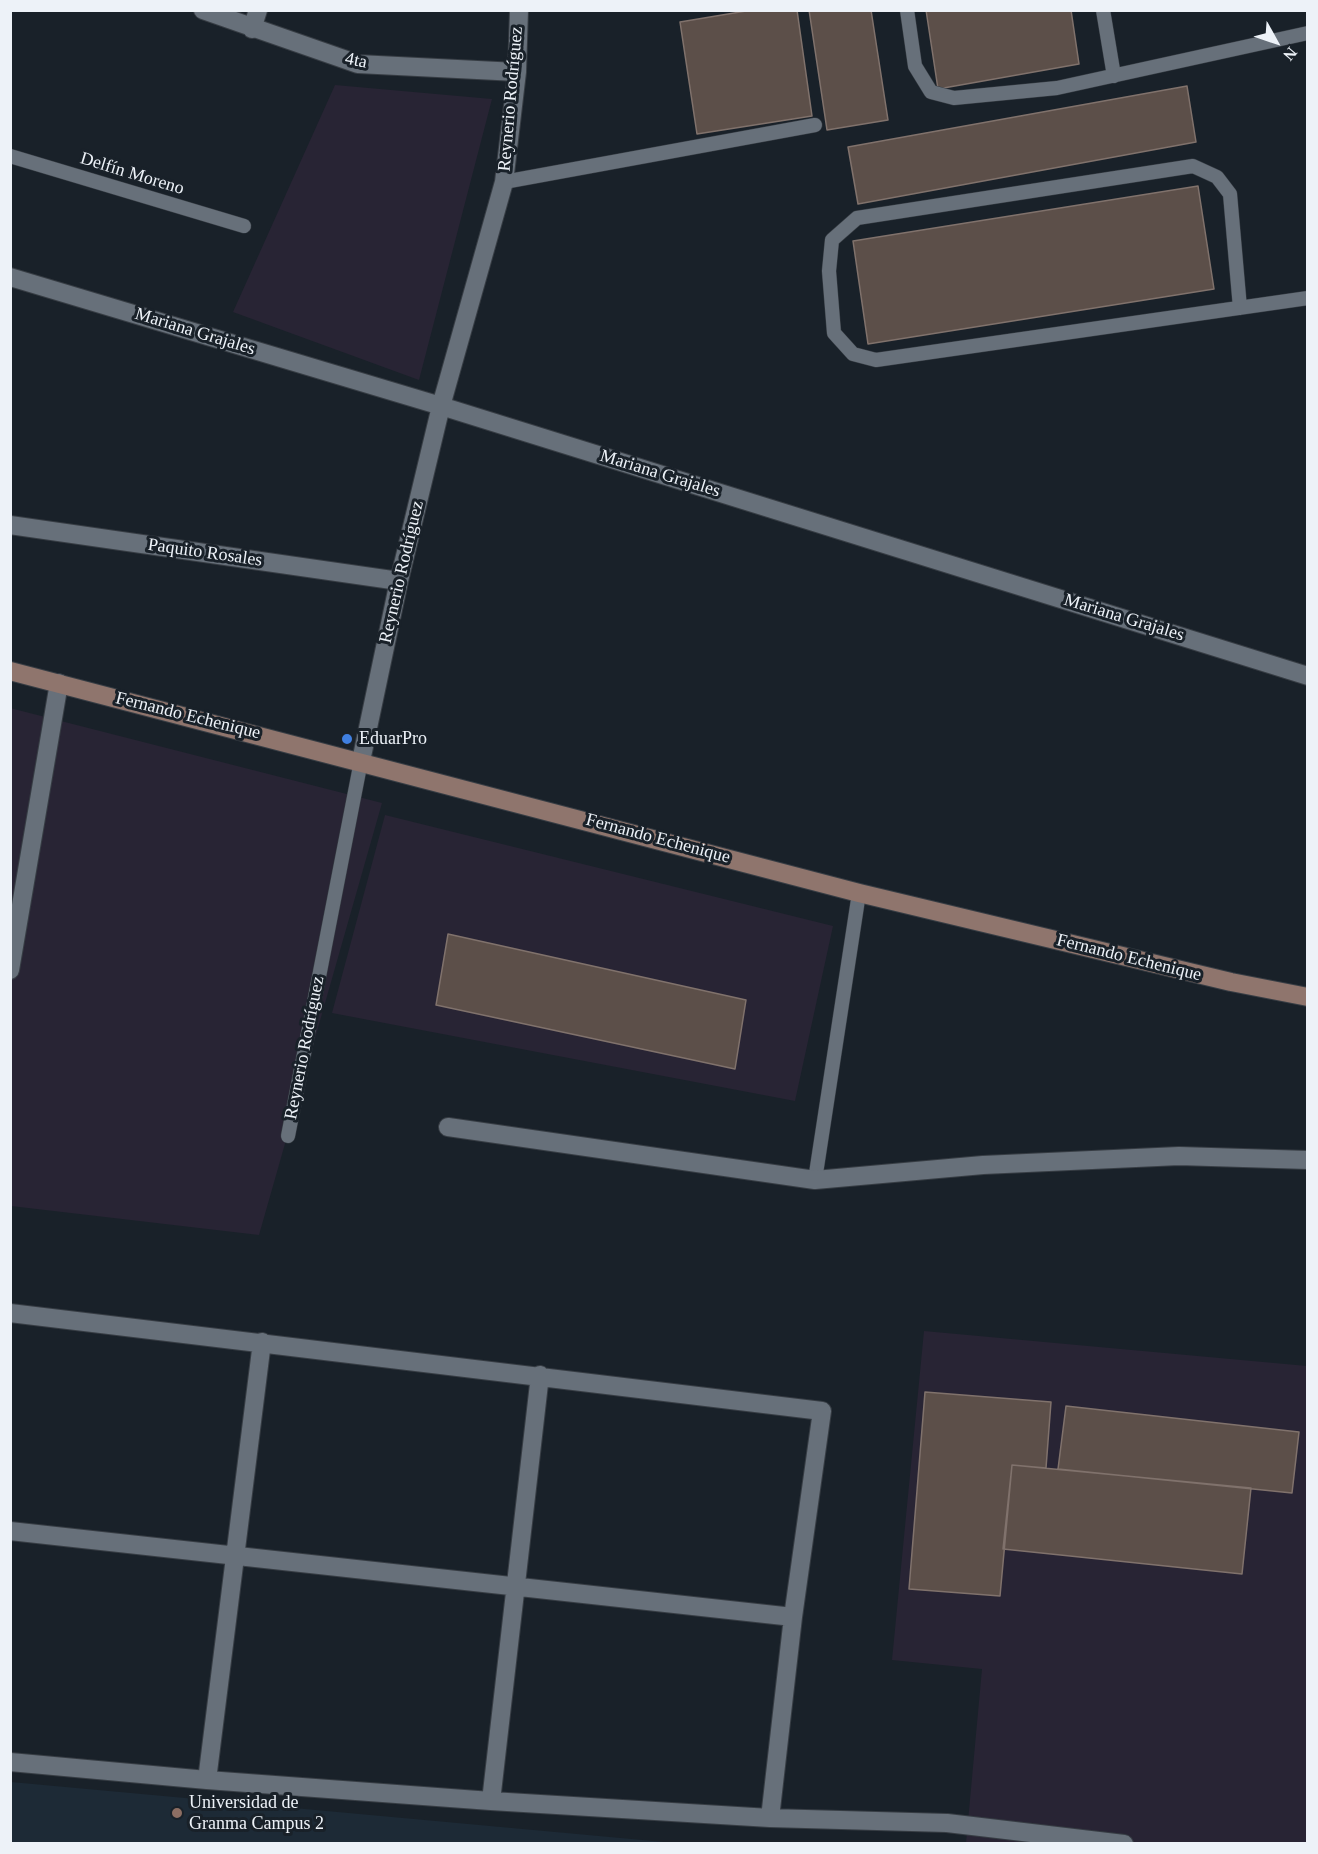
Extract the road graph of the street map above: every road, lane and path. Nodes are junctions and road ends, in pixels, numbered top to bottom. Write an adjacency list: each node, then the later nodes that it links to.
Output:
1 (203, 10): 6 (street, 4ta)
2 (258, 10): 6 (street)
3 (519, 10): 8 (street, Reynerio Rodríguez)
4 (907, 10): 9 (lane)
5 (1103, 10): 9 (lane)
6 (252, 29): 8 (street, 4ta)
7 (1308, 33): 9 (lane)
8 (517, 72): 12 (street, Reynerio Rodríguez)
9 (1114, 75)
10 (815, 125): 12 (lane)
11 (10, 156): 13 (lane, Delfín Moreno)
12 (504, 182): 17 (street, Reynerio Rodríguez)
13 (244, 226)
14 (10, 277): 17 (street, Mariana Grajales)
15 (1308, 298): 16 (lane)
16 (1240, 308): 16 (lane)
17 (441, 406): 19 (street, Reynerio Rodríguez); 21 (street, Mariana Grajales)
18 (10, 525): 19 (street, Paquito Rosales)
19 (399, 581): 23 (street, Reynerio Rodríguez)
20 (10, 671): 22 (street, Fernando Echenique)
21 (1308, 676)
22 (59, 683): 23 (street, Fernando Echenique); 25 (street)
23 (361, 760): 24 (street, Fernando Echenique); 28 (lane, Reynerio Rodríguez)
24 (859, 893): 26 (street, Fernando Echenique); 30 (lane)
25 (10, 970)
26 (1308, 997)
27 (448, 1127): 30 (street)
28 (288, 1136)
29 (1308, 1160): 30 (street)
30 (815, 1180)
31 (10, 1313): 32 (street)
32 (262, 1342): 33 (street); 35 (street)
33 (540, 1375): 36 (street); 37 (street)
34 (10, 1530): 35 (street)
35 (234, 1555): 36 (street); 39 (street)
36 (516, 1586): 37 (street); 40 (street)
37 (793, 1617): 41 (street)
38 (10, 1762): 39 (street)
39 (207, 1780): 40 (street)
40 (491, 1801): 41 (street)
41 (770, 1818): 42 (street)
42 (1124, 1844)

